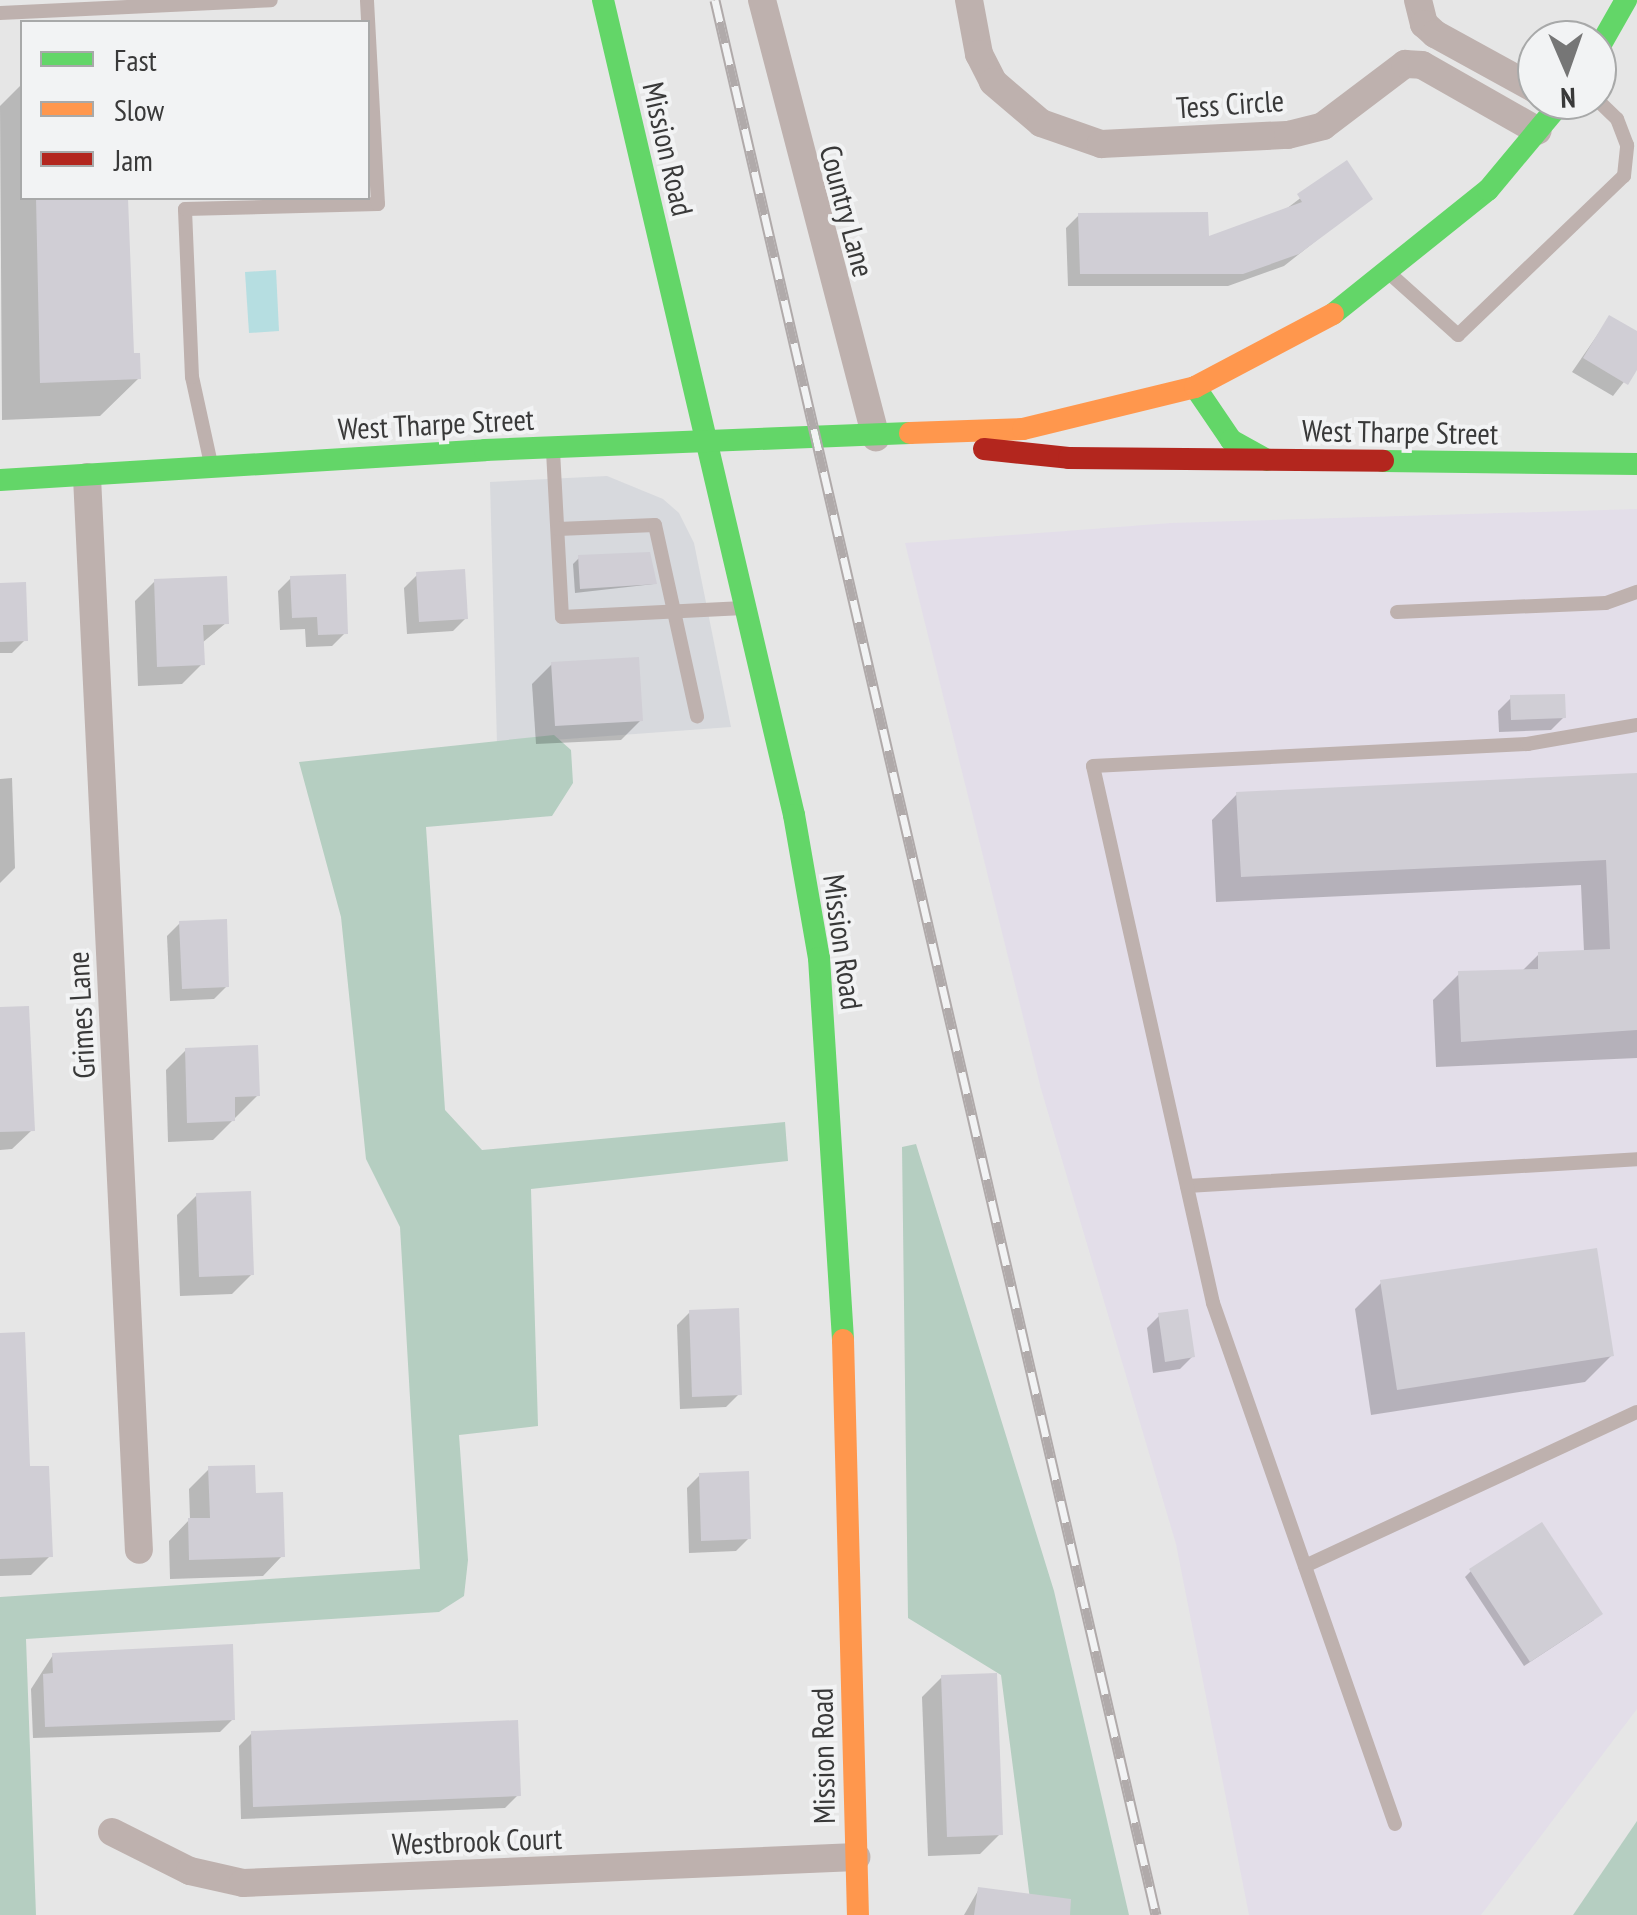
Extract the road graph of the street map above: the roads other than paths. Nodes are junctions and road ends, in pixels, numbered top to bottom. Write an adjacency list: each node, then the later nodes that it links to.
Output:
1 (271, 0): 6 (lane)
2 (603, 0): 17 (main road, Mission Road)
3 (762, 0): 16 (street, Country Lane)
4 (969, 0): 9 (street, Tess Circle)
5 (1418, 0): 7 (street)
6 (0, 13)
7 (1454, 44): 9 (street); 10 (street)
8 (370, 68): 21 (lane)
9 (1438, 74): 13 (street)
10 (1517, 78)
11 (1617, 118): 14 (lane)
12 (1544, 120): 13 (main road)
13 (1538, 132): 14 (main road)
14 (1389, 273): 15 (main road)
15 (1195, 387): 16 (main road); 19 (main road, West Tharpe Street)
16 (876, 436): 17 (main road, West Tharpe Street); 19 (main road)
17 (705, 442): 18 (main road, West Tharpe Street); 26 (main road, Mission Road)
18 (553, 448): 21 (main road, West Tharpe Street); 24 (lane)
19 (1268, 460): 20 (main road, West Tharpe Street)
20 (1637, 464)
21 (212, 468): 22 (main road, West Tharpe Street)
22 (87, 477): 23 (main road, West Tharpe Street); 34 (street, Grimes Lane)
23 (0, 480)
24 (558, 529): 27 (lane); 27 (lane)
25 (1637, 592): 28 (lane)
26 (744, 608): 27 (lane); 38 (main road, Mission Road)
27 (674, 612): 29 (lane)
28 (1397, 612)
29 (697, 716)
30 (1637, 725): 32 (lane)
31 (1637, 1159): 32 (lane)
32 (1187, 1186): 35 (lane)
33 (1637, 1412): 35 (lane)
34 (140, 1550)
35 (1305, 1566): 36 (lane)
36 (1395, 1824)
37 (112, 1832): 38 (street, Westbrook Court)
38 (856, 1857): 39 (main road, Mission Road)
39 (858, 1915)

